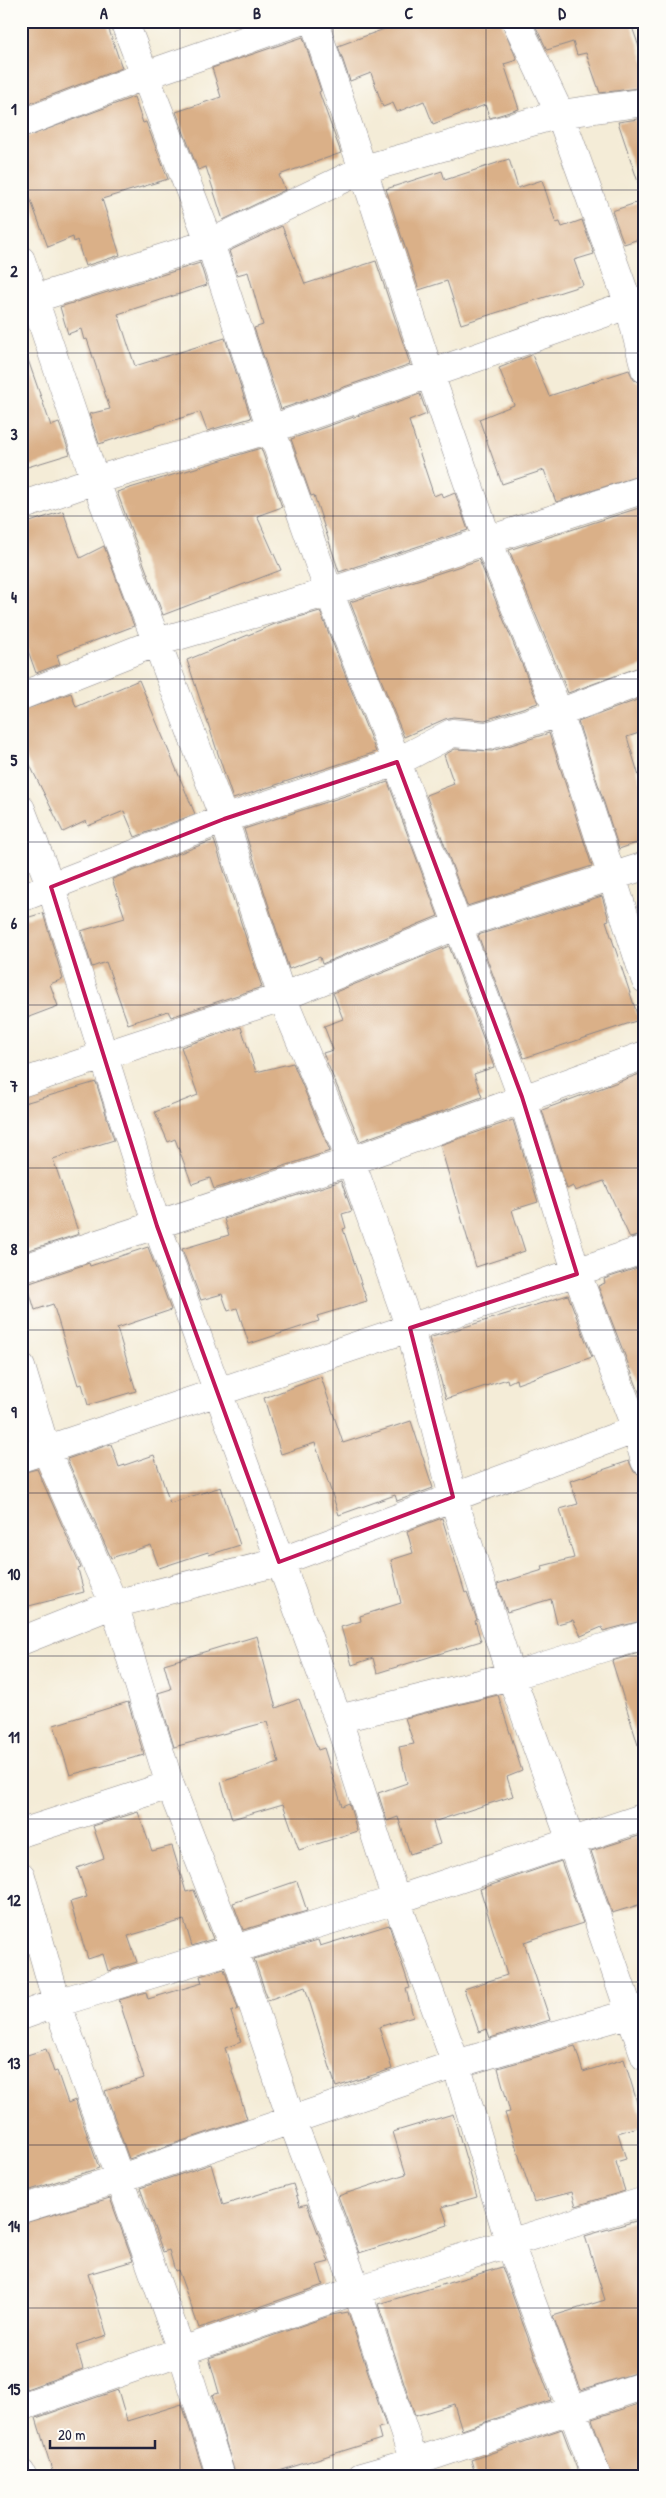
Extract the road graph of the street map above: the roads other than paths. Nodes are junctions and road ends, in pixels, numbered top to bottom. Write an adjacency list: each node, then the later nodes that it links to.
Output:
1 (124, 21): 5 (street)
2 (300, 21): 5 (street)
3 (314, 21): 9 (street)
4 (516, 21): 7 (street)
5 (146, 75): 8 (street); 10 (street)
6 (645, 102): 7 (street)
7 (560, 114): 9 (street); 13 (street)
8 (21, 124)
9 (364, 169): 10 (street); 15 (street)
10 (210, 243): 12 (street); 16 (street)
11 (21, 260): 12 (street)
12 (28, 300): 17 (street)
13 (637, 302): 14 (street); 15 (street)
14 (645, 369)
15 (430, 374): 16 (street); 20 (street)
16 (271, 429): 17 (street); 21 (street)
17 (95, 480): 19 (street); 22 (street)
18 (645, 489): 20 (street)
19 (21, 506)
20 (488, 541): 21 (street); 25 (street)
21 (329, 592): 22 (street); 26 (street)
22 (157, 642): 24 (street); 28 (street)
23 (645, 680): 25 (street)
24 (21, 696)
25 (559, 713): 26 (street); 30 (street)
26 (397, 762): 28 (street); 33 (street)
27 (21, 810): 31 (street)
28 (224, 819): 31 (street); 35 (street)
29 (645, 866): 30 (street)
30 (611, 876): 33 (street); 34 (street)
31 (50, 887): 32 (street); 37 (street)
32 (21, 898)
33 (458, 925): 35 (street); 39 (street)
34 (645, 979)
35 (282, 997): 37 (street); 40 (street)
36 (645, 1055): 39 (street)
37 (102, 1057): 38 (street); 41 (street)
38 (21, 1083)
39 (522, 1097): 40 (street); 44 (street)
40 (351, 1161): 41 (street); 45 (street)
41 (157, 1226): 43 (street); 47 (street)
42 (645, 1250): 44 (street)
43 (21, 1269)
44 (577, 1274): 45 (street); 48 (street)
45 (410, 1328): 47 (street); 51 (street)
46 (21, 1367): 49 (street)
47 (217, 1392): 49 (street); 52 (street)
48 (640, 1427): 50 (street); 51 (street)
49 (33, 1454): 53 (street)
50 (645, 1461)
51 (453, 1497): 52 (street); 56 (street)
52 (279, 1562): 53 (street); 57 (street)
53 (114, 1604): 55 (street); 58 (street)
54 (645, 1634): 56 (street)
55 (21, 1642)
56 (511, 1676): 57 (street); 61 (street)
57 (338, 1719): 63 (street)
58 (170, 1785): 60 (street); 64 (street)
59 (645, 1817): 61 (street)
60 (21, 1834)
61 (571, 1841): 63 (street); 66 (street)
62 (21, 1876): 65 (street)
63 (396, 1900): 64 (street); 69 (street)
64 (234, 1949): 65 (street); 70 (street)
65 (57, 2003): 67 (street); 71 (street)
66 (637, 2011): 68 (street); 69 (street)
67 (21, 2016)
68 (645, 2058)
69 (456, 2064): 70 (street); 74 (street)
70 (291, 2118): 71 (street); 75 (street)
71 (118, 2179): 73 (street); 76 (street)
72 (645, 2201): 74 (street)
73 (21, 2209)
74 (510, 2244): 75 (street); 79 (street)
75 (358, 2290): 76 (street); 80 (street)
76 (182, 2353): 78 (street); 83 (street)
77 (645, 2385): 79 (street)
78 (21, 2407)
79 (572, 2411): 80 (street); 85 (street)
80 (417, 2469): 84 (street)
81 (21, 2473): 82 (street)
82 (23, 2477)
83 (221, 2477)
84 (361, 2477)
85 (597, 2477)

